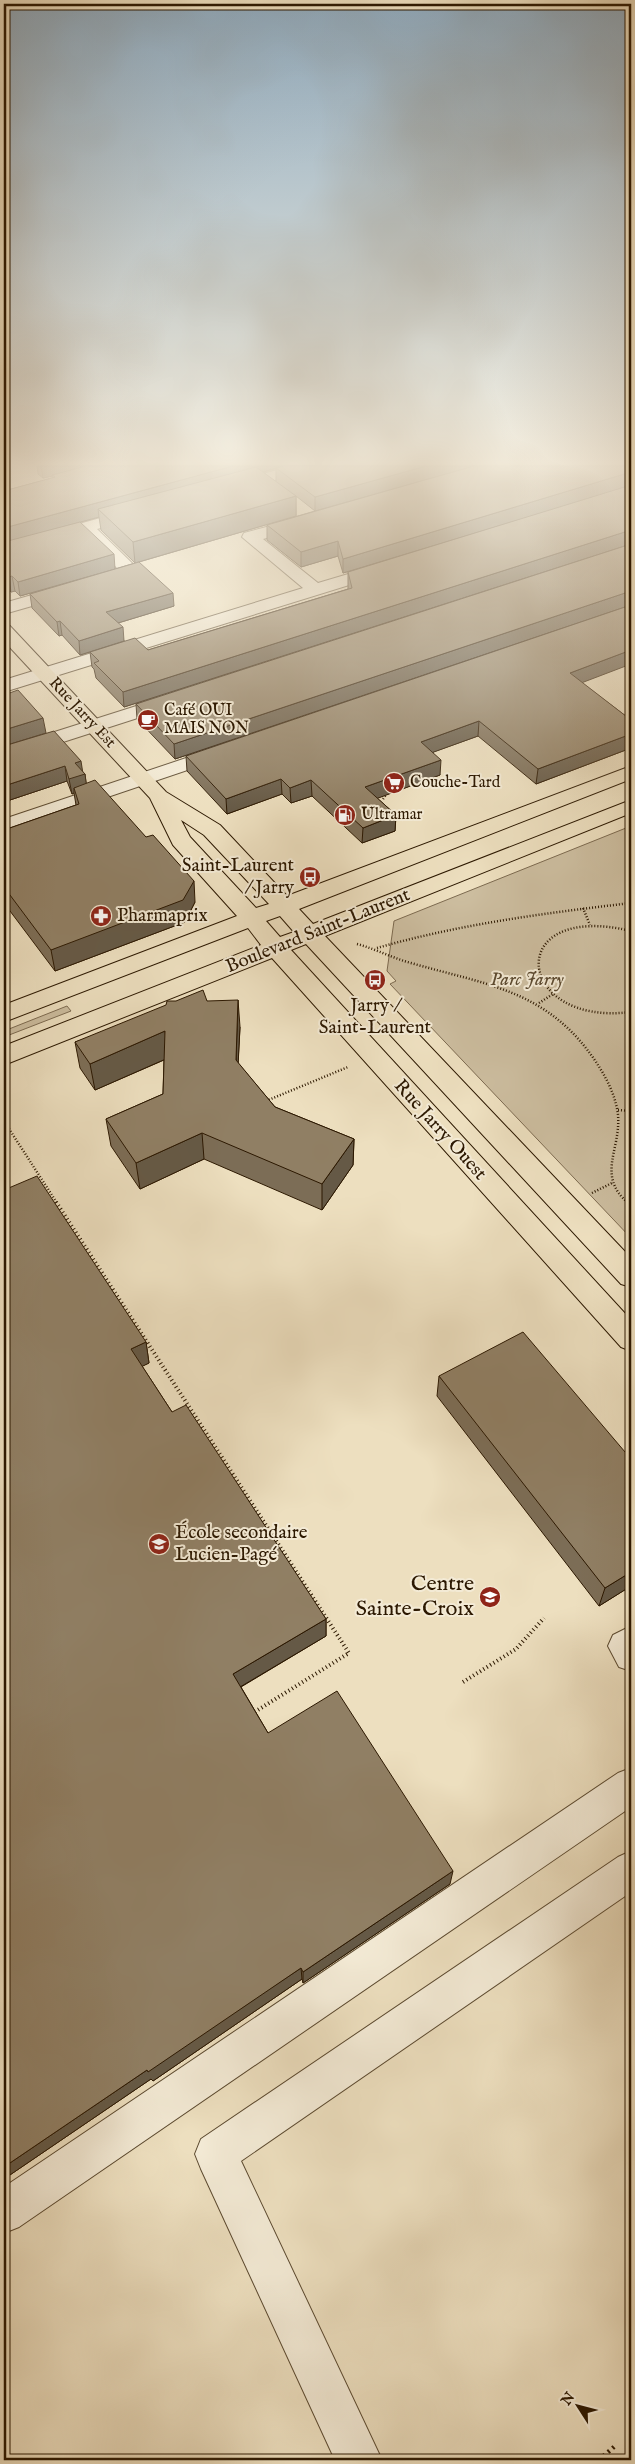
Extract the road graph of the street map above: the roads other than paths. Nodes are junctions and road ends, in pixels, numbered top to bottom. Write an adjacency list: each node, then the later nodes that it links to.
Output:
1 (100, 581): 5 (street)
2 (305, 581): 4 (street)
3 (342, 581): 4 (street)
4 (315, 589): 7 (street)
5 (4, 609)
6 (4, 630): 7 (main road, Rue Jarry Est)
7 (45, 674): 8 (street); 10 (main road, Rue Jarry Est)
8 (4, 686)
9 (184, 696): 10 (street)
10 (94, 726): 12 (street); 14 (main road, Rue Jarry Est)
11 (240, 746): 14 (street)
12 (4, 755)
13 (631, 772): 18 (main road, Boulevard Saint-Laurent)
14 (144, 779): 15 (main road, Rue Jarry Est); 17 (street)
15 (159, 796): 18 (main road, Rue Jarry Est); 19 (main road, Rue Jarry Est)
16 (631, 806): 20 (main road, Boulevard Saint-Laurent)
17 (4, 826)
18 (283, 906): 19 (main road, Boulevard Saint-Laurent); 20 (main road, Rue Jarry Ouest)
19 (252, 918): 21 (main road, Rue Jarry Ouest); 22 (main road, Boulevard Saint-Laurent)
20 (310, 934): 21 (main road, Boulevard Saint-Laurent); 24 (main road, Rue Jarry Ouest)
21 (276, 948): 23 (main road, Boulevard Saint-Laurent); 25 (main road, Rue Jarry Ouest)
22 (4, 1014)
23 (4, 1056)
24 (631, 1276)
25 (631, 1339)
26 (631, 1642): 27 (street)
27 (631, 1655)
28 (631, 1786): 30 (street)
29 (631, 1870): 31 (street)
30 (4, 2212)
31 (359, 2460)

